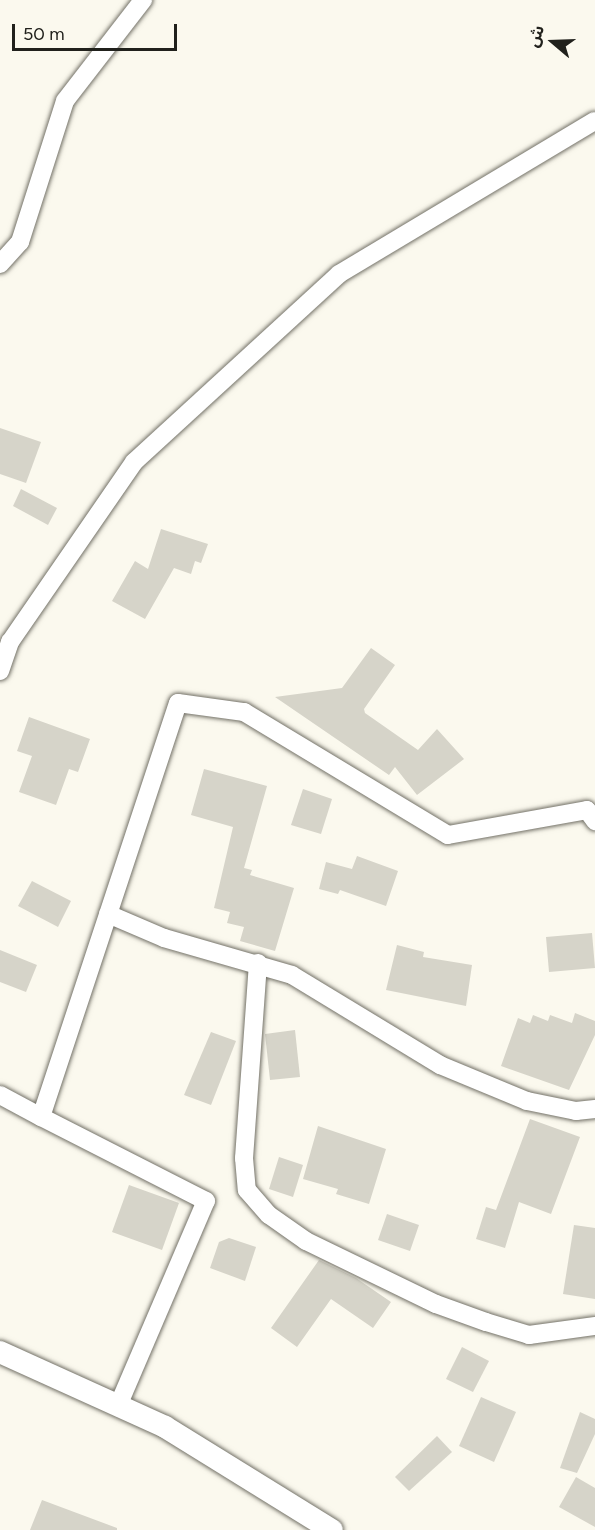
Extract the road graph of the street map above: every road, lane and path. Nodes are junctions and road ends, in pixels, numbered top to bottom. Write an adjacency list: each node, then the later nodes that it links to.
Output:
1 (143, 0): 3 (street)
2 (595, 121): 4 (street)
3 (0, 264)
4 (0, 671)
5 (595, 821): 6 (street)
6 (108, 914): 7 (street); 10 (street)
7 (258, 963): 9 (street); 11 (street)
8 (0, 1095): 10 (street)
9 (595, 1109)
10 (41, 1117): 13 (street)
11 (595, 1326)
12 (0, 1352): 13 (street)
13 (118, 1406): 14 (street)
14 (332, 1530)

